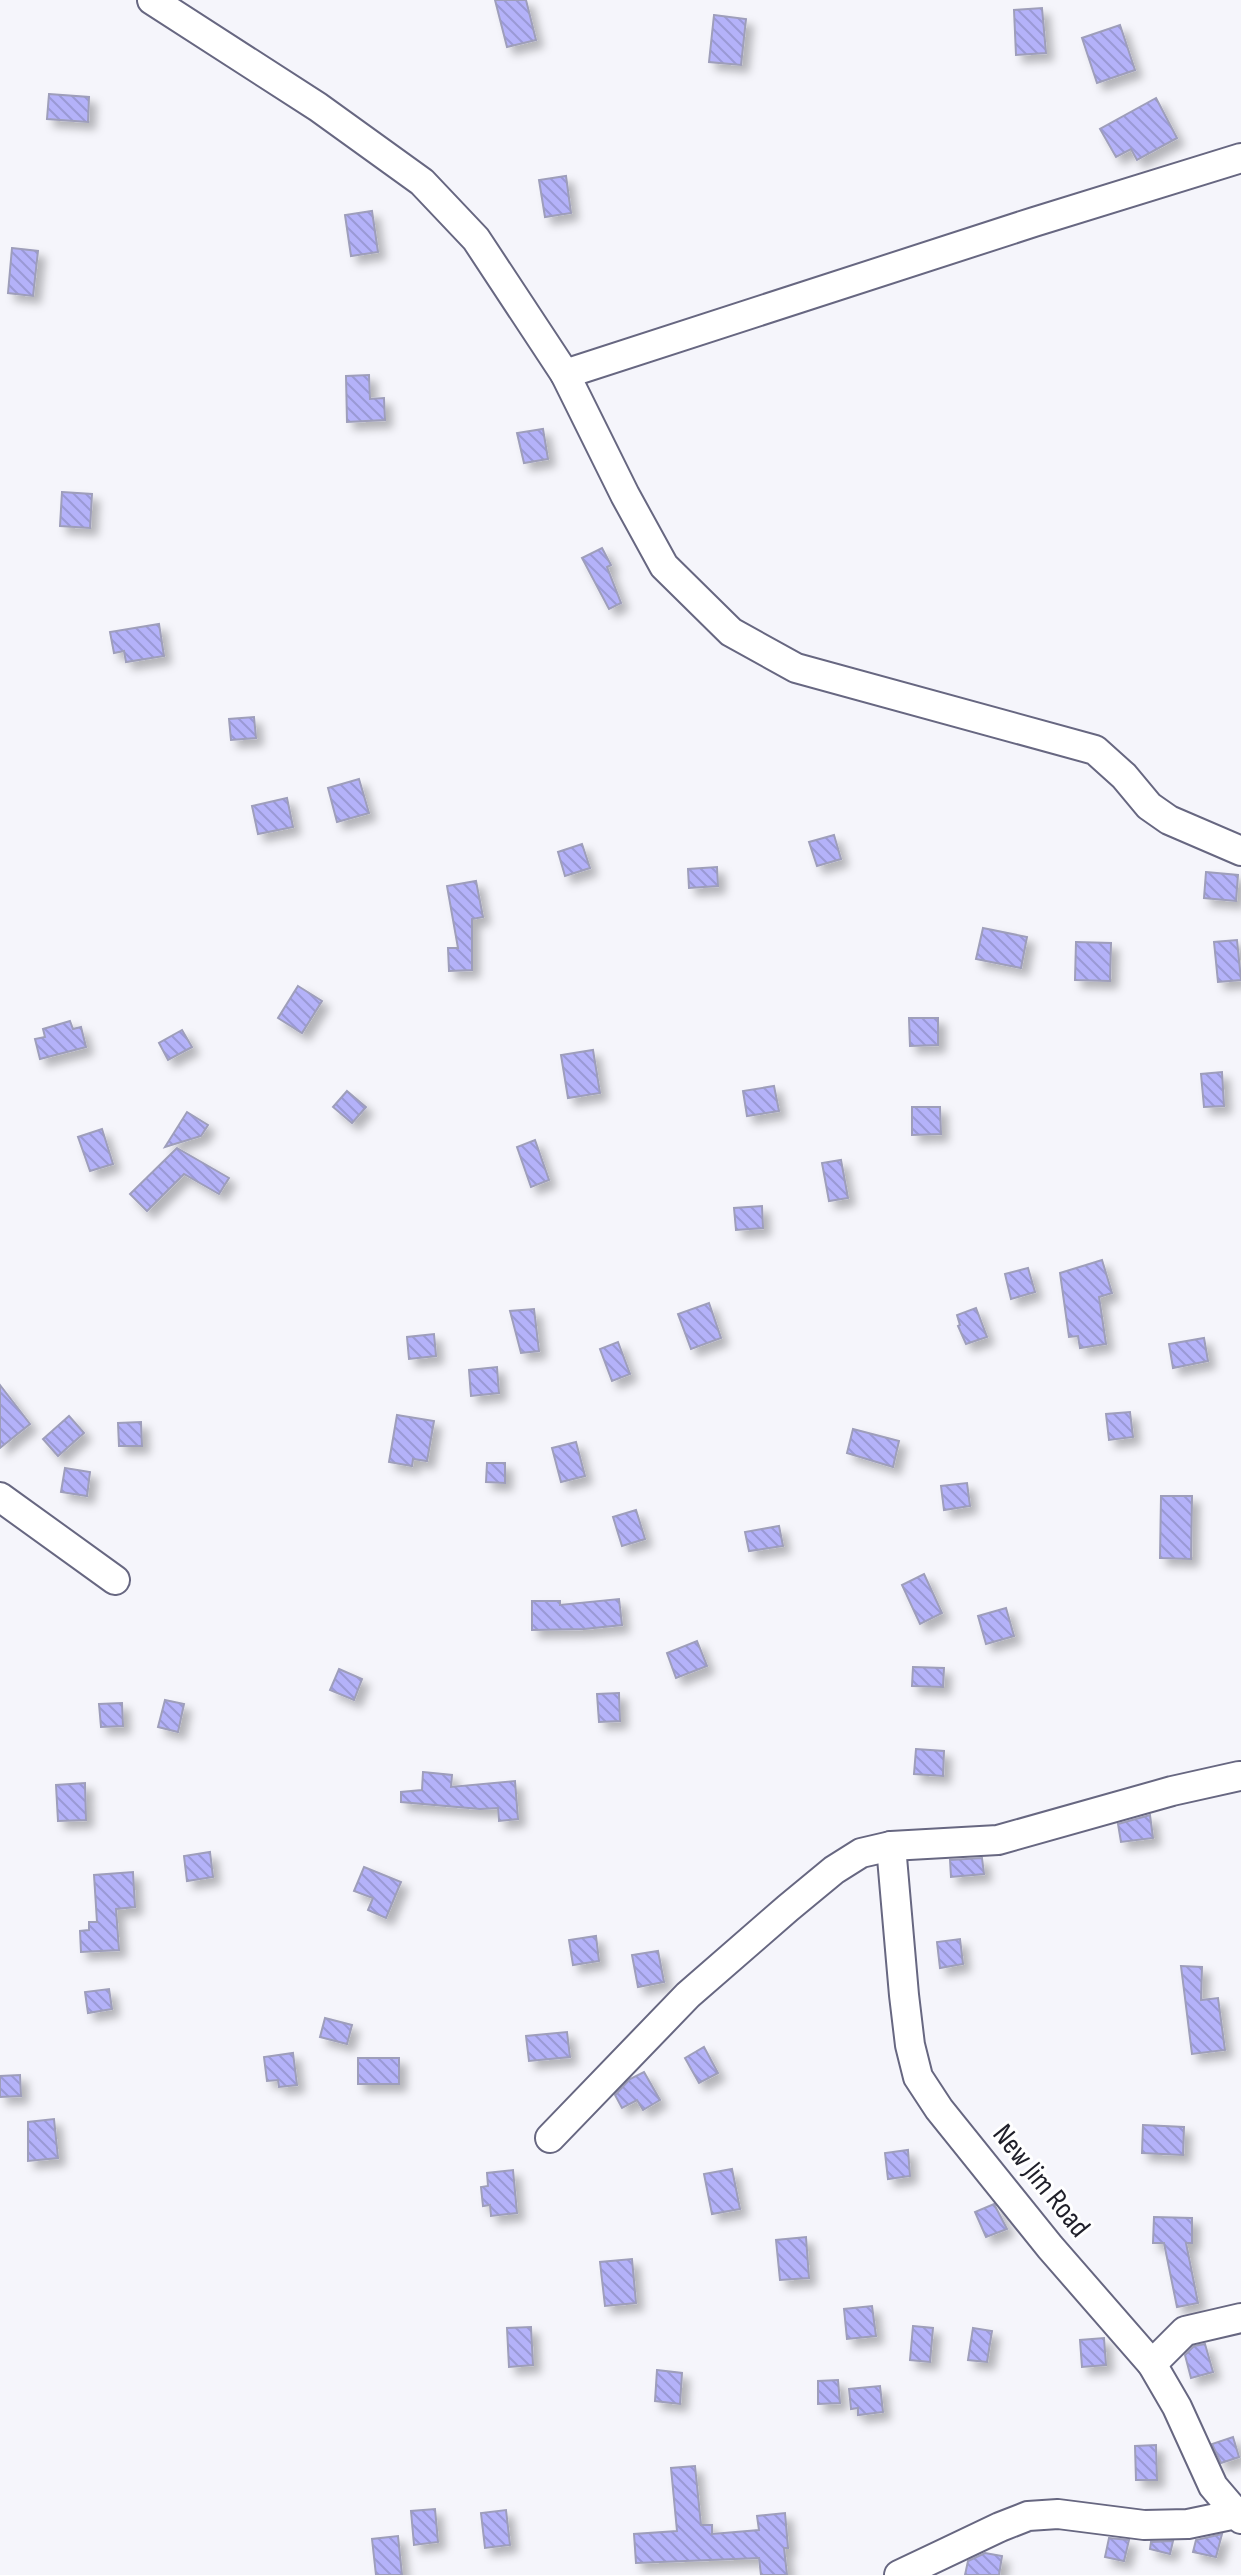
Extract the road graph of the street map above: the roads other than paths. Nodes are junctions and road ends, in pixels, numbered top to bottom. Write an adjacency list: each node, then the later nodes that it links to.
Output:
1 (152, 0): 3 (street)
2 (1241, 158): 3 (street)
3 (565, 374): 4 (street)
4 (1241, 851)
5 (0, 1497): 6 (street)
6 (115, 1580)
7 (1239, 1776): 8 (street)
8 (891, 1846): 9 (street); 11 (street, New Jim Road)
9 (550, 2138)
10 (1241, 2318): 11 (street)
11 (1152, 2364): 12 (street, New Jim Road)
12 (1239, 2516): 13 (street)
13 (899, 2575)

